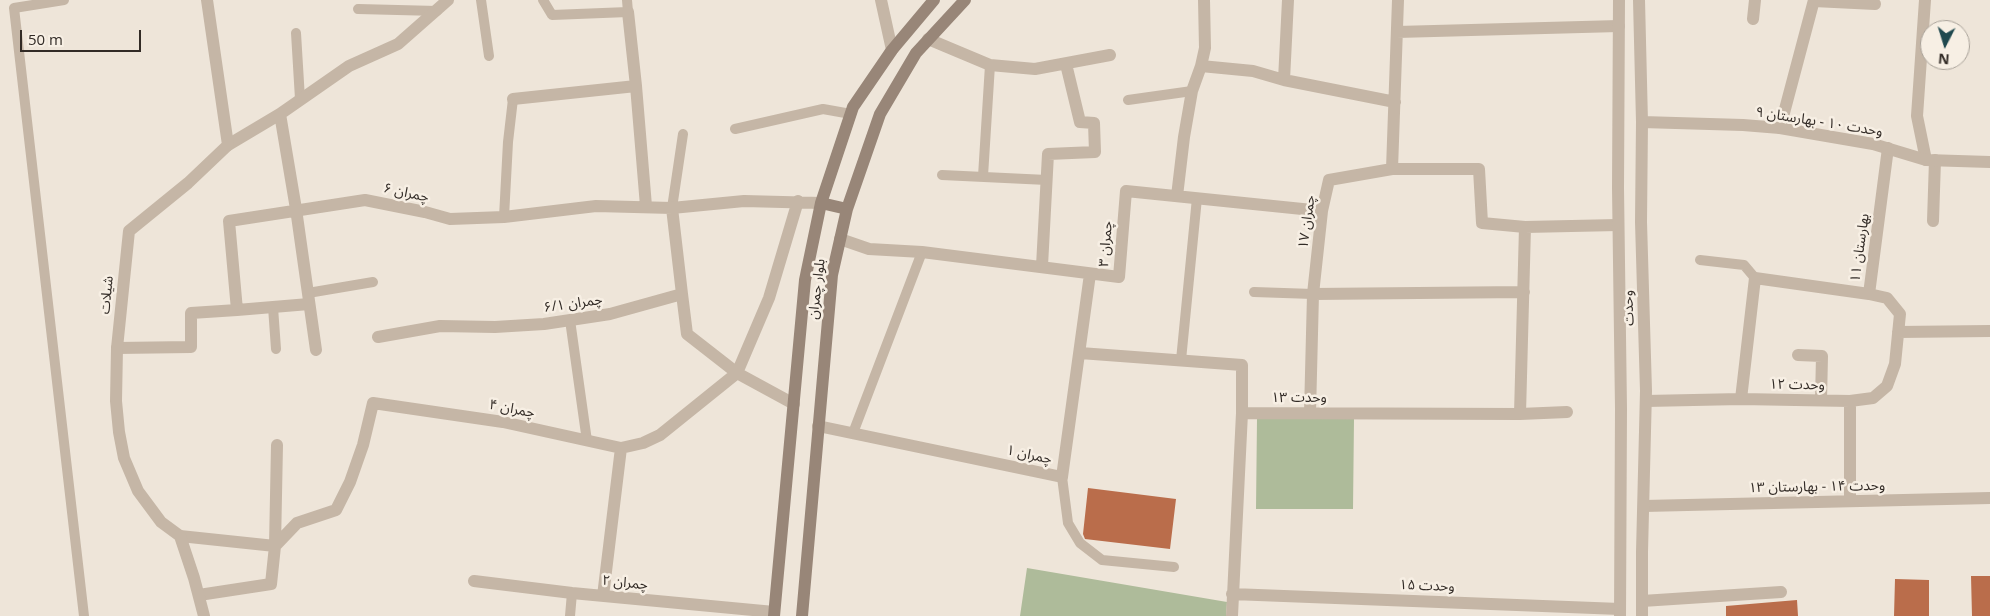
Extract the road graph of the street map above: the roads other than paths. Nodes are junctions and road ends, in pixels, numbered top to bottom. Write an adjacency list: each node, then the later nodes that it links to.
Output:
1 (64, 0): 125 (lane)
2 (207, 0): 48 (street)
3 (448, 0): 20 (street, شیلات)
4 (481, 0): 29 (lane)
5 (544, 0): 18 (lane)
6 (881, 0): 27 (street)
7 (934, 0): 27 (main road, بلوار چمران)
8 (965, 0): 26 (main road, بلوار چمران)
9 (1204, 0): 32 (street)
10 (1288, 0): 33 (street)
11 (1398, 0): 25 (street)
12 (1619, 0): 22 (street, وحدت)
13 (1639, 0): 23 (street, وحدت)
14 (1755, 0): 21 (street)
15 (1814, 0): 17 (street); 45 (street)
16 (1925, 0): 50 (street)
17 (1875, 4)
18 (628, 6): 36 (street)
19 (358, 8): 20 (lane)
20 (437, 11): 38 (street, شیلات)
21 (1753, 19)
22 (1619, 26): 23 (street); 25 (street); 35 (street, وحدت)
23 (1640, 26): 34 (street, وحدت)
24 (296, 32): 38 (lane)
25 (1397, 32): 41 (street)
26 (928, 40): 31 (street); 62 (main road, بلوار چمران)
27 (892, 50): 43 (main road, بلوار چمران)
28 (1110, 55): 30 (street)
29 (489, 56)
30 (1066, 64): 31 (street); 55 (street)
31 (990, 65): 54 (lane)
32 (1201, 66): 33 (street); 37 (street)
33 (1284, 80): 41 (street)
34 (1642, 83): 35 (street); 44 (street, وحدت)
35 (1618, 84): 67 (street, وحدت)
36 (636, 86): 39 (street); 60 (street)
37 (1192, 91): 40 (lane); 56 (street)
38 (300, 99): 42 (street, شیلات)
39 (513, 99): 65 (lane)
40 (1128, 100)
41 (1395, 102): 52 (street)
42 (280, 114): 48 (street, شیلات); 63 (street)
43 (851, 114): 46 (lane); 59 (main road, بلوار چمران)
44 (1642, 122): 45 (street, وحدت ۱۰ - بهارستان ۹); 97 (street, وحدت)
45 (1780, 128): 49 (street, وحدت ۱۰ - بهارستان ۹)
46 (735, 129)
47 (683, 134): 61 (lane)
48 (228, 145): 88 (street, شیلات)
49 (1888, 148): 50 (street, وحدت ۱۰ - بهارستان ۹); 80 (street, بهارستان ۱۱)
50 (1930, 160): 51 (street, وحدت ۱۰ - بهارستان ۹); 66 (street)
51 (1990, 162)
52 (1392, 169): 64 (street, چمران ۱۷); 68 (street)
53 (942, 175): 54 (lane)
54 (983, 176): 55 (lane)
55 (1047, 180): 72 (street)
56 (1177, 196): 57 (street, چمران ۳); 73 (street, چمران ۳)
57 (1197, 198): 64 (street, چمران ۳); 93 (lane)
58 (798, 201): 59 (street, چمران ۶); 61 (street, چمران ۶); 94 (street, چمران ۴)
59 (821, 203): 62 (main road); 99 (main road, بلوار چمران)
60 (646, 206): 61 (street, چمران ۶); 65 (street, چمران ۶)
61 (672, 208): 78 (street)
62 (847, 208): 69 (main road, بلوار چمران)
63 (296, 210): 65 (street, چمران ۶); 81 (street); 83 (street, چمران ۶)
64 (1322, 211): 79 (street, چمران ۱۷)
65 (504, 217)
66 (1933, 221)
67 (1618, 225): 68 (street); 123 (street, وحدت)
68 (1525, 227): 77 (street)
69 (840, 239): 70 (street, چمران ۳); 104 (main road, بلوار چمران)
70 (922, 252): 72 (street, چمران ۳); 105 (lane)
71 (1700, 260): 74 (lane)
72 (1042, 266): 73 (street, چمران ۳)
73 (1090, 274): 91 (street, چمران ۱)
74 (1755, 278): 80 (street); 95 (street)
75 (373, 282): 81 (lane)
76 (1254, 292): 79 (lane)
77 (1524, 292): 79 (street); 103 (street)
78 (682, 294): 84 (street, چمران ۶/۱); 94 (street)
79 (1313, 294): 102 (street, چمران ۱۷)
80 (1869, 294): 86 (street, بهارستان ۱۱)
81 (308, 299): 82 (street); 90 (street)
82 (273, 307): 83 (street); 89 (lane)
83 (236, 310): 88 (street)
84 (570, 320): 87 (street, چمران ۶/۱); 106 (lane)
85 (1990, 331): 86 (street)
86 (1898, 332): 98 (street, وحدت ۱۲)
87 (378, 337)
88 (117, 348): 113 (street, شیلات)
89 (276, 349)
90 (316, 350)
91 (1080, 353): 93 (street); 109 (street, چمران ۱)
92 (1798, 355): 96 (street)
93 (1180, 360): 101 (street)
94 (737, 373): 99 (street); 108 (street, چمران ۴)
95 (1741, 399): 96 (street, وحدت ۱۲); 97 (street, وحدت ۱۲)
96 (1821, 400): 98 (street, وحدت ۱۲)
97 (1646, 401): 112 (street, وحدت)
98 (1850, 401): 111 (street)
99 (794, 404): 124 (main road, بلوار چمران)
100 (1567, 412): 103 (street, وحدت ۱۳)
101 (1242, 413): 102 (street, وحدت ۱۳); 119 (street)
102 (1310, 413): 103 (street, وحدت ۱۳)
103 (1520, 414)
104 (818, 426): 105 (street, چمران ۱); 128 (main road, بلوار چمران)
105 (853, 433): 109 (street, چمران ۱)
106 (587, 440): 108 (street, چمران ۴); 114 (street, چمران ۴)
107 (277, 445): 114 (street)
108 (621, 448): 121 (street)
109 (1062, 477): 115 (lane)
110 (1990, 498): 111 (street, وحدت ۱۴ - بهارستان ۱۳)
111 (1850, 501): 112 (street, وحدت ۱۴ - بهارستان ۱۳)
112 (1644, 506): 122 (street, وحدت)
113 (180, 536): 114 (street); 120 (street)
114 (275, 546): 120 (street)
115 (1174, 568)
116 (474, 581): 118 (street, چمران ۲)
117 (1781, 592): 122 (street)
118 (572, 593): 121 (street, چمران ۲); 127 (lane)
119 (1232, 594): 123 (street, وحدت ۱۵); 129 (street)
120 (198, 595): 126 (street)
121 (603, 596): 124 (street, چمران ۲)
122 (1642, 601): 130 (street, وحدت)
123 (1620, 612)
124 (774, 614)
125 (84, 616)
126 (204, 616)
127 (570, 616)
128 (802, 616)
129 (1232, 616)
130 (1642, 616)

